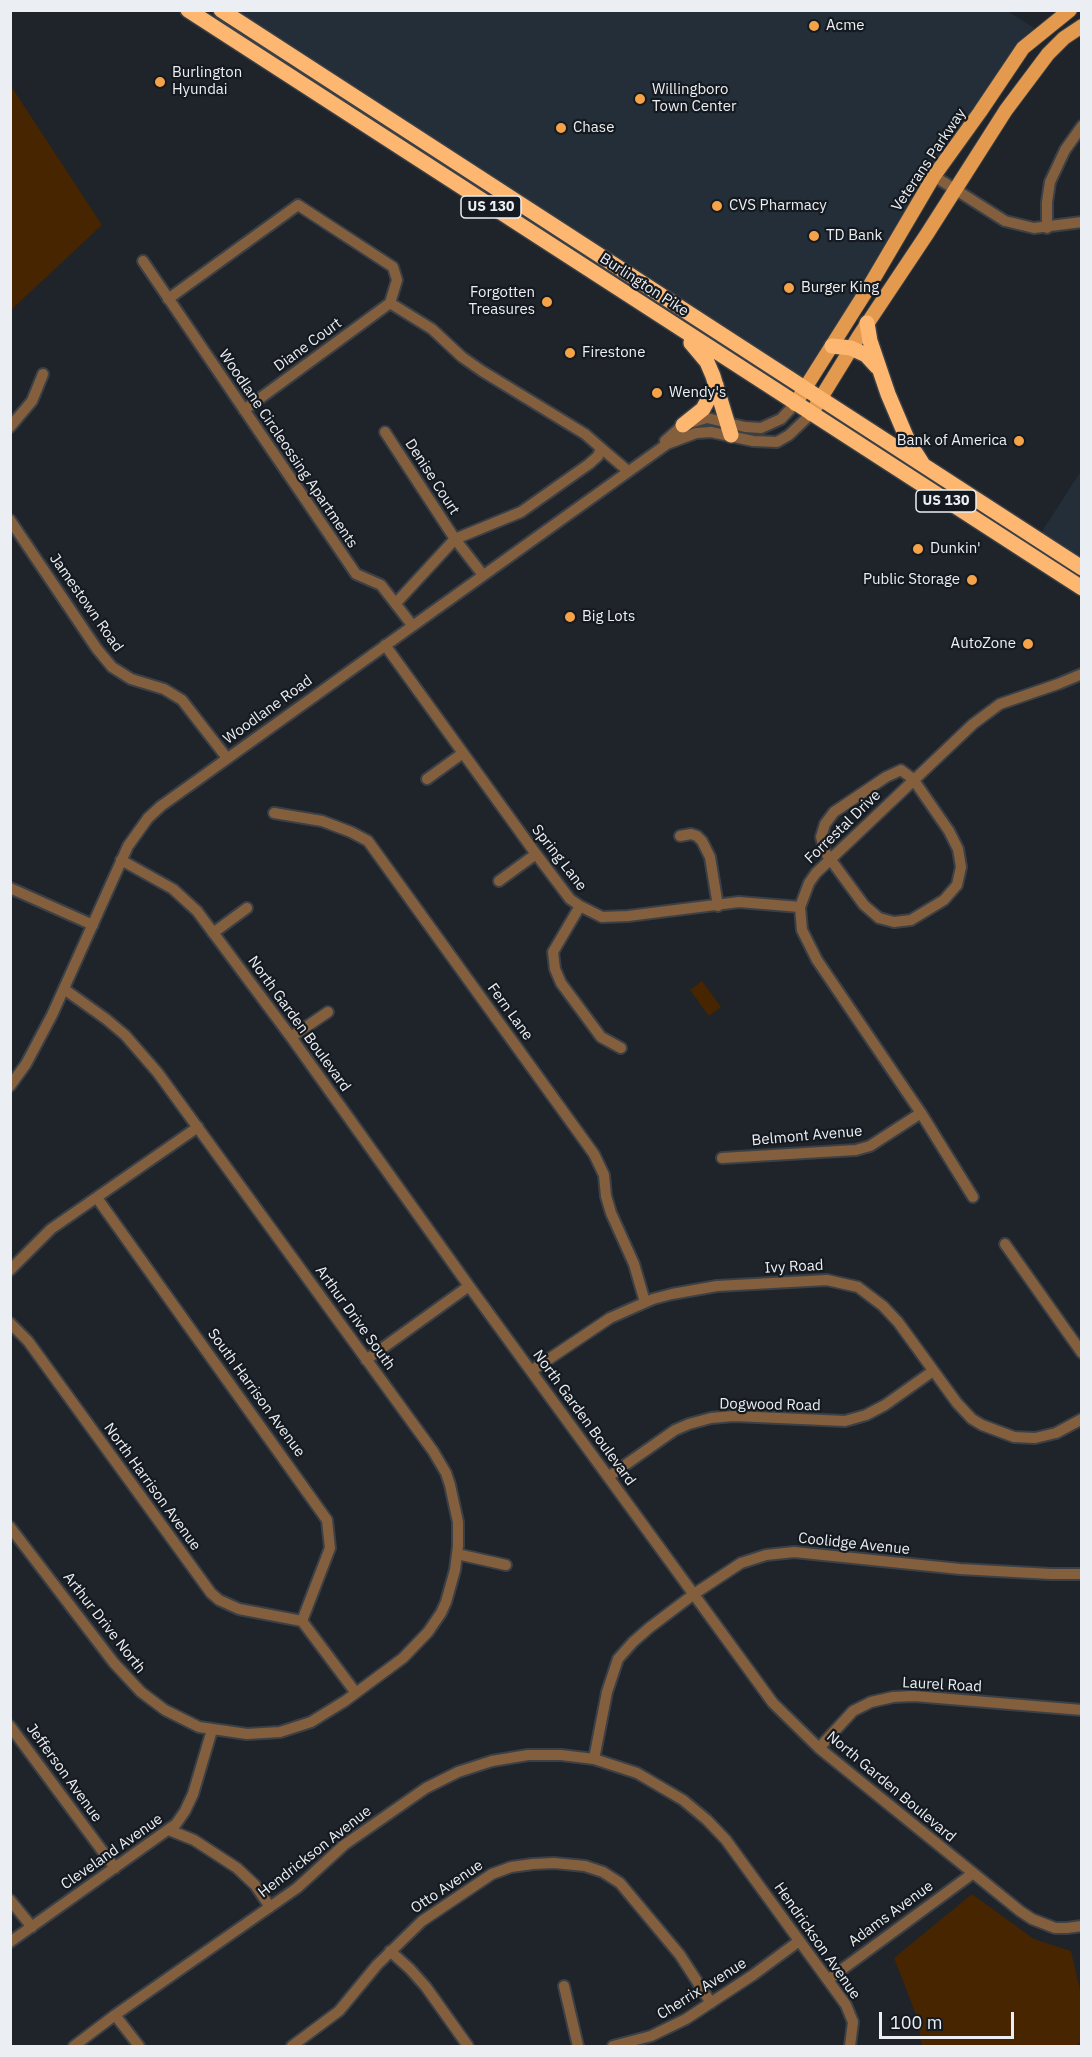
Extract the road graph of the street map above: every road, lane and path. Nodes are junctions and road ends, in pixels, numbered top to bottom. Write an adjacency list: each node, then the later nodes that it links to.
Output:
1 (188, 10): 14 (highway, Burlington Pike / US 130)
2 (221, 10): 20 (highway, Burlington Pike / US 130)
3 (1070, 10): 6 (main road, Veterans Parkway)
4 (1082, 26): 7 (main road)
5 (1082, 126): 9 (street)
6 (934, 176): 7 (street); 15 (main road, Veterans Parkway)
7 (954, 189): 9 (street); 13 (main road)
8 (1082, 222): 9 (street)
9 (1047, 228)
10 (143, 261): 11 (street, Woodlane Circleossing Apartments)
11 (168, 298): 12 (street); 23 (street, Woodlane Circleossing Apartments)
12 (390, 303): 23 (street, Diane Court); 29 (street)
13 (867, 323): 16 (main road); 17 (highway)
14 (674, 326): 19 (highway); 22 (highway, Burlington Pike / US 130)
15 (832, 345): 16 (highway); 20 (main road, Veterans Parkway)
16 (851, 348): 17 (highway); 21 (main road)
17 (880, 372): 31 (highway)
18 (43, 374): 26 (street)
19 (716, 385): 25 (highway); 27 (highway)
20 (804, 389): 21 (highway, Burlington Pike / US 130); 22 (main road, Veterans Parkway)
21 (821, 400): 24 (main road); 31 (highway, Burlington Pike / US 130)
22 (795, 404): 24 (highway, Burlington Pike / US 130); 27 (street, Woodlane Road)
23 (244, 411): 38 (street, Woodlane Circleossing Apartments)
24 (811, 414): 27 (street, Woodlane Road); 37 (highway, Burlington Pike / US 130)
25 (683, 425): 27 (street, Woodlane Road); 30 (street, Woodlane Road)
26 (10, 427)
27 (729, 429): 30 (street, Woodlane Road)
28 (385, 432): 34 (street, Denise Court)
29 (601, 448): 32 (street); 34 (street)
30 (653, 453): 32 (street, Woodlane Road)
31 (925, 468): 35 (highway, Burlington Pike / US 130)
32 (628, 471): 36 (street, Woodlane Road)
33 (10, 520): 43 (street, Jamestown Road)
34 (455, 539): 36 (street, Denise Court); 38 (street)
35 (1082, 568)
36 (483, 575): 39 (street, Woodlane Road)
37 (1082, 588)
38 (396, 603): 39 (street, Woodlane Circleossing Apartments)
39 (412, 625): 40 (street, Woodlane Road)
40 (385, 645): 42 (street, Spring Lane); 43 (street, Woodlane Road)
41 (1082, 674): 45 (street, Forrestal Drive)
42 (463, 753): 44 (street); 48 (street, Spring Lane)
43 (227, 758): 50 (street, Woodlane Road)
44 (427, 779)
45 (913, 779): 49 (street, Forrestal Drive); 49 (street); 49 (street)
46 (274, 813): 72 (street, Fern Lane)
47 (680, 836): 54 (street)
48 (536, 854): 51 (street); 53 (street, Spring Lane)
49 (830, 859): 55 (street, Forrestal Drive)
50 (121, 860): 57 (street, Woodlane Road); 58 (street, North Garden Boulevard)
51 (499, 881)
52 (10, 888): 57 (street)
53 (580, 906): 54 (street, Spring Lane); 62 (street)
54 (718, 906): 55 (street, Spring Lane)
55 (800, 907): 64 (street)
56 (247, 908): 58 (street)
57 (93, 925): 59 (street, Woodlane Road)
58 (213, 933): 61 (street, North Garden Boulevard)
59 (64, 989): 63 (street, Woodlane Road); 65 (street, Arthur Drive South)
60 (328, 1012): 61 (street)
61 (291, 1037): 71 (street, North Garden Boulevard)
62 (621, 1048)
63 (10, 1086)
64 (921, 1113): 66 (street, Belmont Avenue); 67 (street)
65 (198, 1127): 68 (street); 75 (street, Arthur Drive South)
66 (722, 1158)
67 (973, 1197)
68 (97, 1198): 70 (street); 85 (street, South Harrison Avenue)
69 (1005, 1244): 74 (street)
70 (10, 1269)
71 (469, 1286): 75 (street); 76 (street, North Garden Boulevard)
72 (645, 1302): 76 (street, Ivy Road); 77 (street, Ivy Road)
73 (10, 1323): 85 (street, North Harrison Avenue)
74 (1082, 1353)
75 (366, 1360): 81 (street, Arthur Drive South)
76 (531, 1371): 79 (street, North Garden Boulevard)
77 (933, 1371): 78 (street, Ivy Road); 79 (street, Dogwood Road)
78 (1082, 1419)
79 (608, 1477): 84 (street, North Garden Boulevard)
80 (10, 1527): 89 (street, Arthur Drive North)
81 (457, 1554): 82 (street); 86 (street, Arthur Drive South)
82 (506, 1565)
83 (1082, 1574): 84 (street, Coolidge Avenue)
84 (694, 1594): 90 (street, North Garden Boulevard); 91 (street, Coolidge Avenue)
85 (302, 1621): 86 (street)
86 (356, 1693): 89 (street, Arthur Drive North)
87 (1082, 1710): 90 (street, Laurel Road)
88 (10, 1726): 93 (street, Jefferson Avenue)
89 (212, 1730): 92 (street, Cleveland Avenue)
90 (819, 1748): 94 (street, North Garden Boulevard)
91 (594, 1759): 96 (street, Hendrickson Avenue); 99 (street, Hendrickson Avenue)
92 (169, 1830): 93 (street, Cleveland Avenue); 96 (street)
93 (115, 1868): 98 (street, Cleveland Avenue)
94 (972, 1874): 97 (street, North Garden Boulevard); 102 (street, Adams Avenue)
95 (10, 1900): 98 (street)
96 (270, 1907): 105 (street, Hendrickson Avenue)
97 (1082, 1926)
98 (32, 1927): 100 (street, Cleveland Avenue)
99 (799, 1941): 102 (street, Hendrickson Avenue); 104 (street, Cherrix Avenue)
100 (10, 1942)
101 (390, 1951): 104 (street, Otto Avenue); 108 (street, Otto Avenue); 109 (street)
102 (828, 1979): 112 (street, Hendrickson Avenue)
103 (564, 1986): 110 (street)
104 (711, 2002): 111 (street, Cherrix Avenue)
105 (115, 2015): 106 (street, Hendrickson Avenue); 107 (street)
106 (74, 2046)
107 (139, 2046)
108 (292, 2046)
109 (468, 2046)
110 (578, 2046)
111 (613, 2046)
112 (850, 2046)

